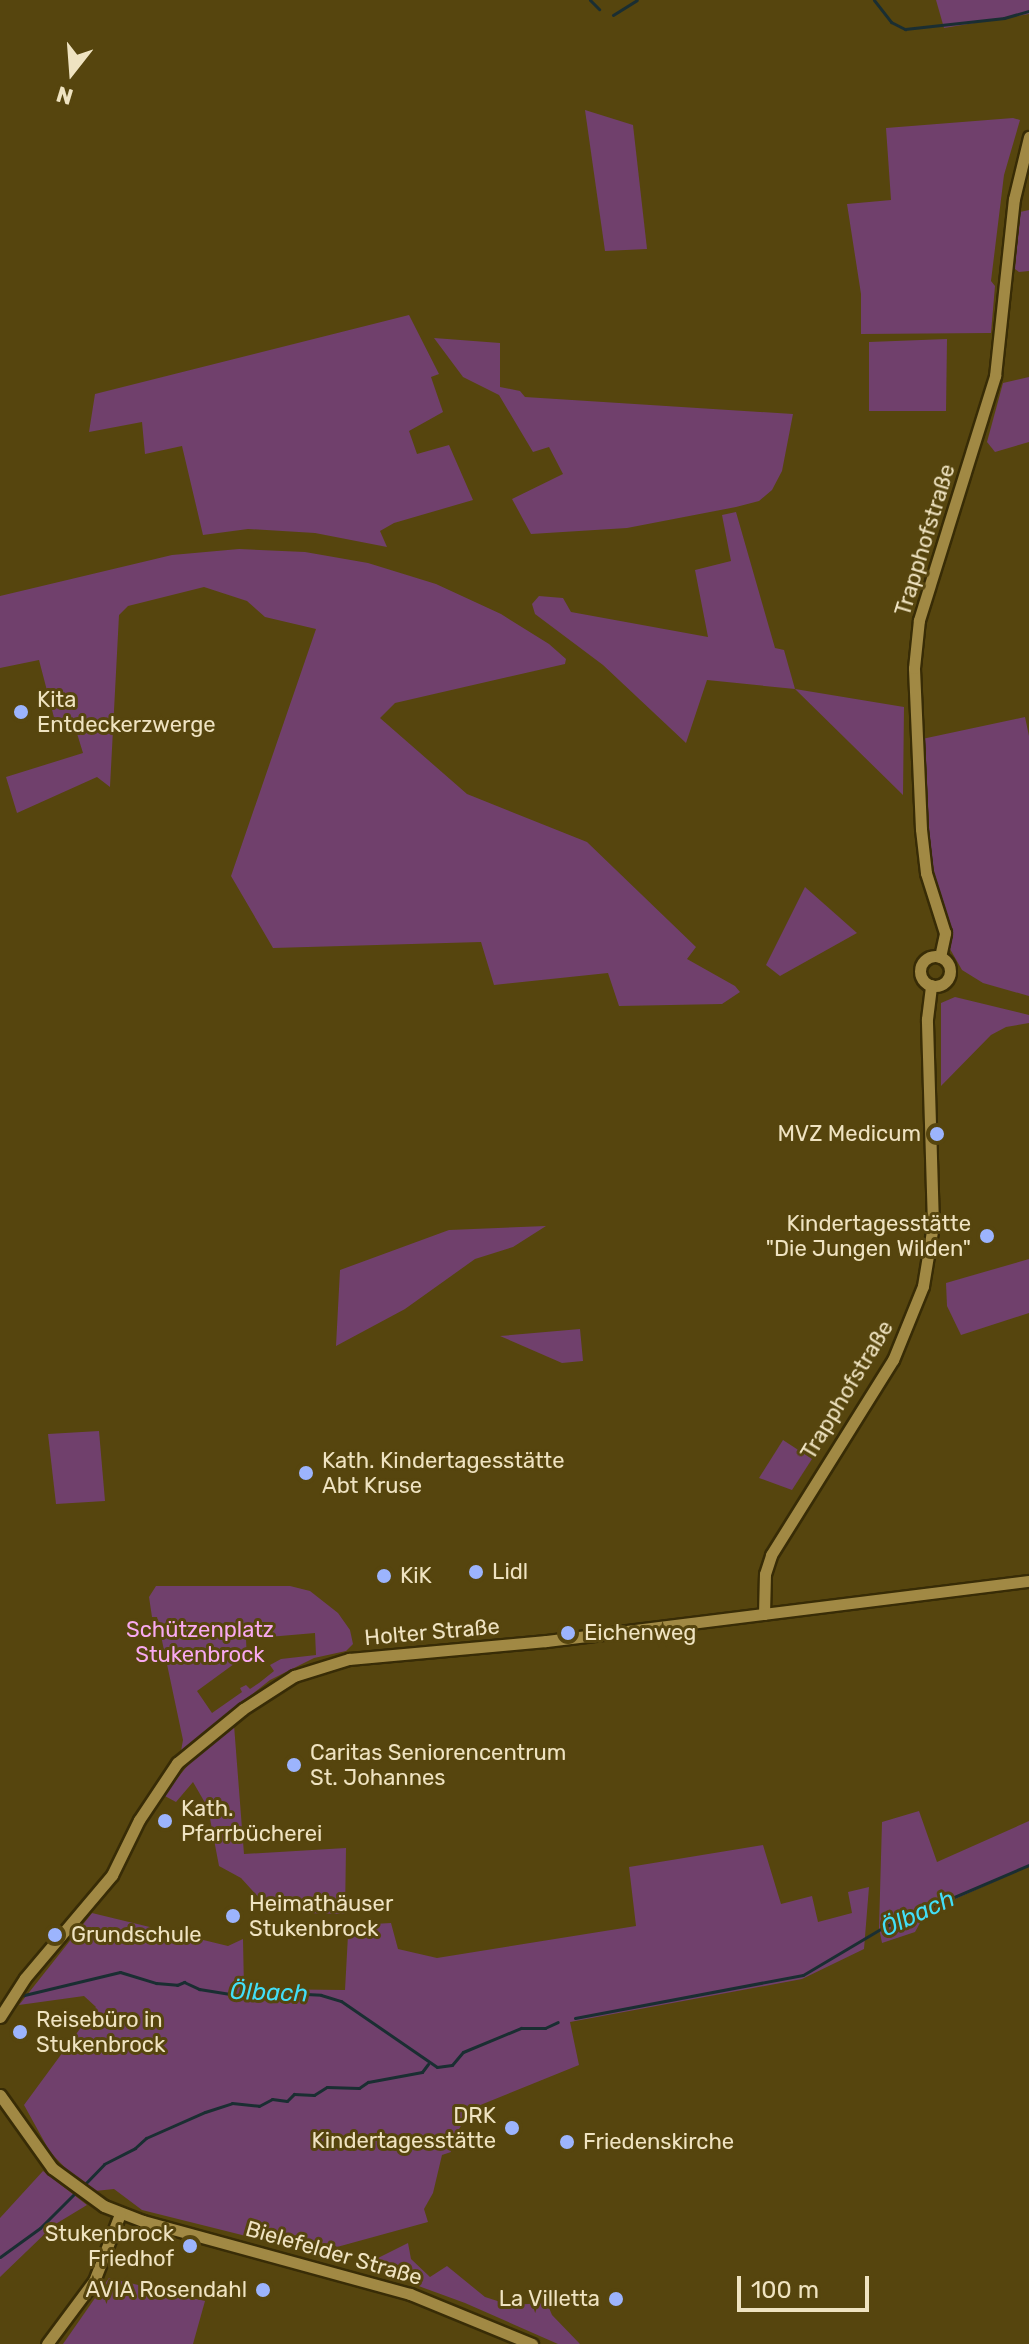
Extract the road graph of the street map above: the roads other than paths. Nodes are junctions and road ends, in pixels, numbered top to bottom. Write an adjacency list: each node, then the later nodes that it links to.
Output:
1 (1029, 137): 2 (street, Trapphofstraße)
2 (940, 957): 3 (street); 3 (street)
3 (931, 985): 5 (street, Trapphofstraße)
4 (1029, 1581): 5 (street, Holter Straße)
5 (764, 1614): 6 (street, Holter Straße)
6 (0, 2017)
7 (0, 2095): 8 (street, Bielefelder Straße)
8 (120, 2214): 9 (street); 10 (street, Bielefelder Straße)
9 (47, 2344)
10 (532, 2344)

